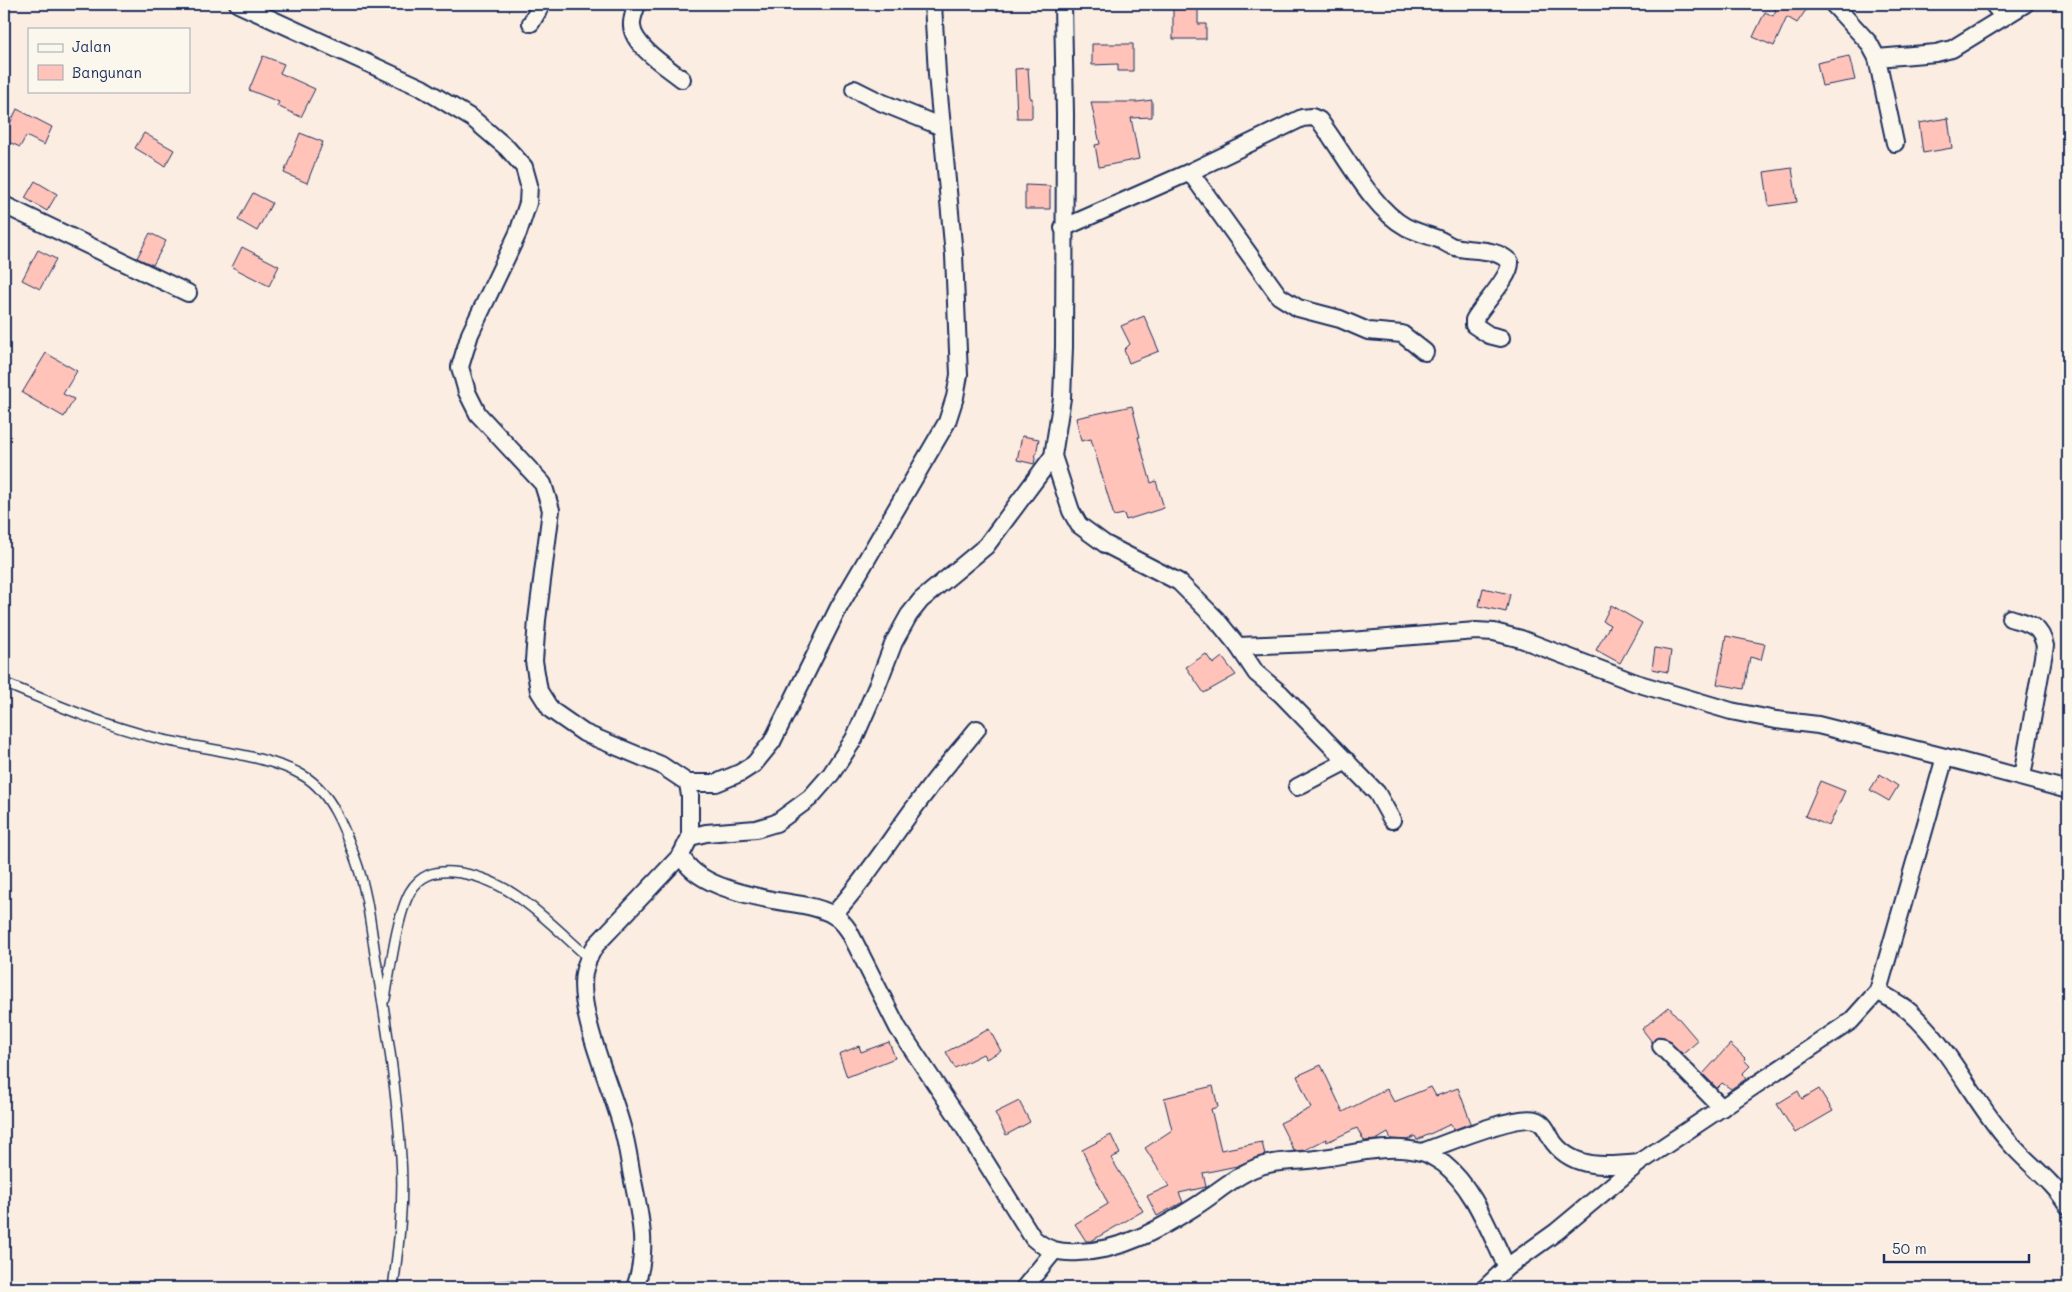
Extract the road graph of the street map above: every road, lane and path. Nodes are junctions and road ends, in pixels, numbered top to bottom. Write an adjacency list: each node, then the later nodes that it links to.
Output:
1 (238, 4): 30 (street)
2 (542, 4): 10 (street)
3 (638, 4): 12 (street)
4 (934, 4): 14 (street)
5 (1063, 4): 18 (street)
6 (1834, 4): 11 (street)
7 (1993, 4): 9 (street)
8 (2025, 4): 9 (street)
9 (2004, 17): 11 (street)
10 (532, 24)
11 (1877, 58): 15 (street)
12 (682, 79)
13 (854, 89): 14 (street)
14 (942, 127): 30 (street)
15 (1894, 143)
16 (1190, 172): 18 (street); 20 (street); 21 (street)
17 (4, 205): 19 (street)
18 (1064, 228): 22 (street)
19 (188, 293)
20 (1501, 338)
21 (1425, 352)
22 (1052, 456): 24 (street); 34 (street)
23 (2010, 618): 29 (street)
24 (1238, 646): 27 (street); 28 (street)
25 (4, 683): 39 (lane)
26 (977, 729): 36 (street)
27 (1945, 757): 29 (street); 38 (street)
28 (1347, 761): 31 (street); 33 (street)
29 (2022, 777): 32 (street)
30 (688, 783): 34 (street)
31 (1297, 787)
32 (2068, 790)
33 (1392, 820)
34 (690, 838): 35 (street)
35 (681, 855): 36 (street); 37 (street)
36 (833, 915): 45 (street)
37 (588, 957): 39 (lane); 48 (street)
38 (1878, 991): 41 (street); 44 (street)
39 (383, 1007): 47 (lane)
40 (1661, 1046): 41 (street)
41 (1722, 1108): 43 (street)
42 (1422, 1152): 43 (street); 45 (street); 46 (street)
43 (1639, 1163): 46 (street)
44 (2068, 1206)
45 (1054, 1251): 49 (street)
46 (1507, 1267): 50 (street)
47 (394, 1288)
48 (635, 1288)
49 (1024, 1288)
50 (1485, 1288)

